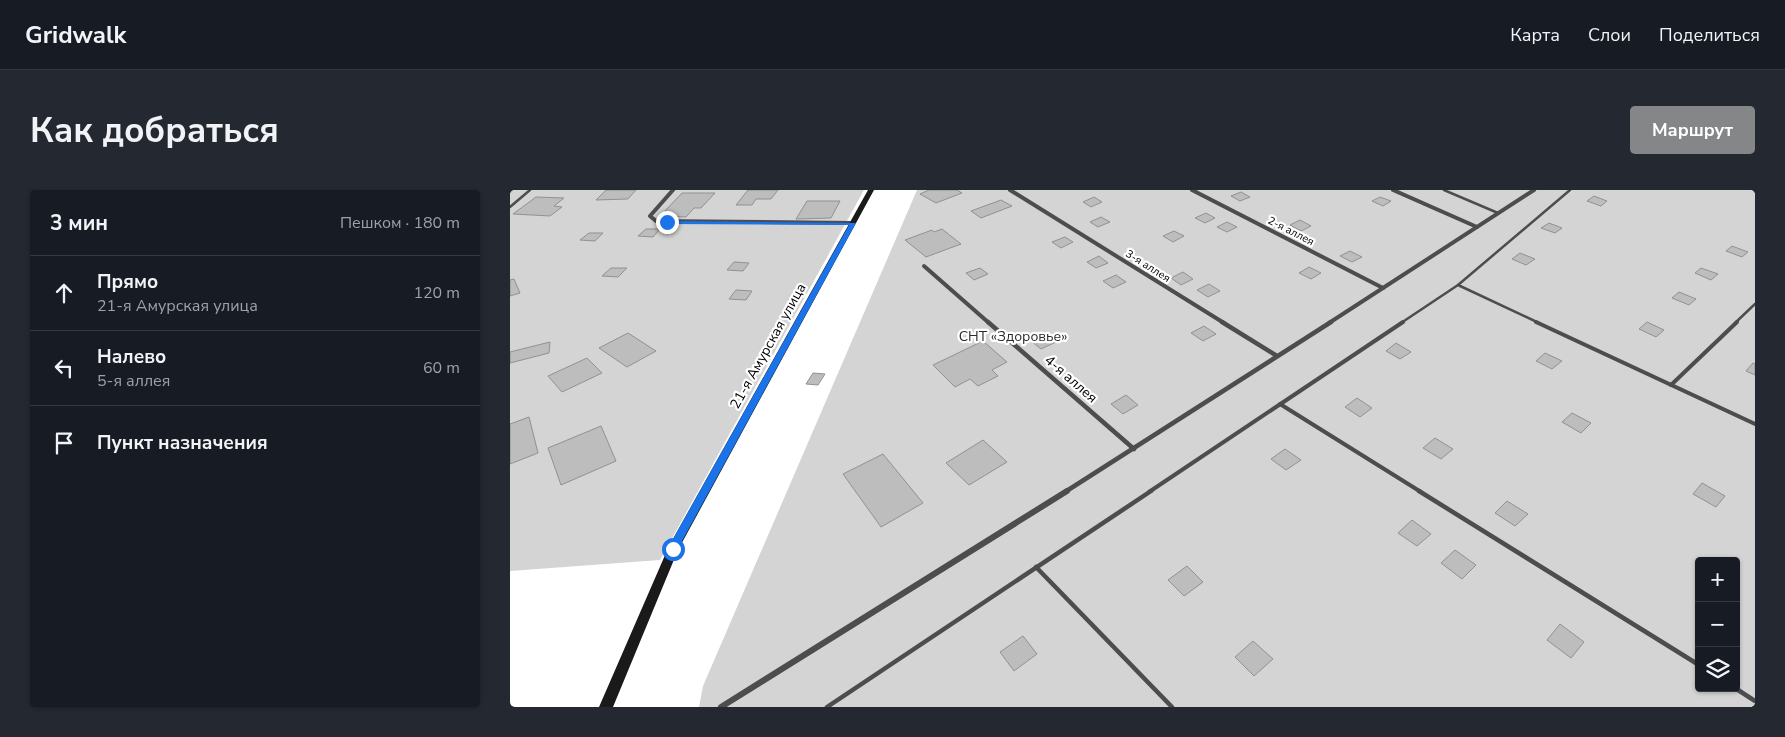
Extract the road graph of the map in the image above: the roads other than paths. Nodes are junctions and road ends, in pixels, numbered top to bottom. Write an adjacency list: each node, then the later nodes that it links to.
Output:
1 (530, 190): 10 (lane)
2 (673, 190): 12 (street)
3 (871, 190): 12 (main road, 21-я Амурская улица)
4 (1010, 190): 18 (street, 3-я аллея)
5 (1192, 190): 16 (street, 2-я аллея)
6 (1393, 190): 13 (street)
7 (1444, 190): 11 (lane)
8 (1534, 190): 11 (street)
9 (1570, 190): 15 (lane)
10 (510, 207)
11 (1498, 213): 13 (street)
12 (853, 223): 27 (main road, 21-я Амурская улица)
13 (1477, 226): 16 (street)
14 (924, 266): 22 (street, 4-я аллея)
15 (1458, 285): 19 (lane); 20 (lane)
16 (1383, 288): 18 (street)
17 (1755, 304): 19 (lane)
18 (1276, 356): 22 (street)
19 (1671, 385): 21 (lane)
20 (1280, 404): 23 (lane); 24 (lane)
21 (1755, 424)
22 (1134, 449): 28 (street)
23 (1036, 567): 29 (lane); 30 (lane)
24 (1695, 663)
25 (1740, 691): 26 (lane)
26 (1755, 700)
27 (606, 707)
28 (721, 707)
29 (827, 707)
30 (1172, 707)

